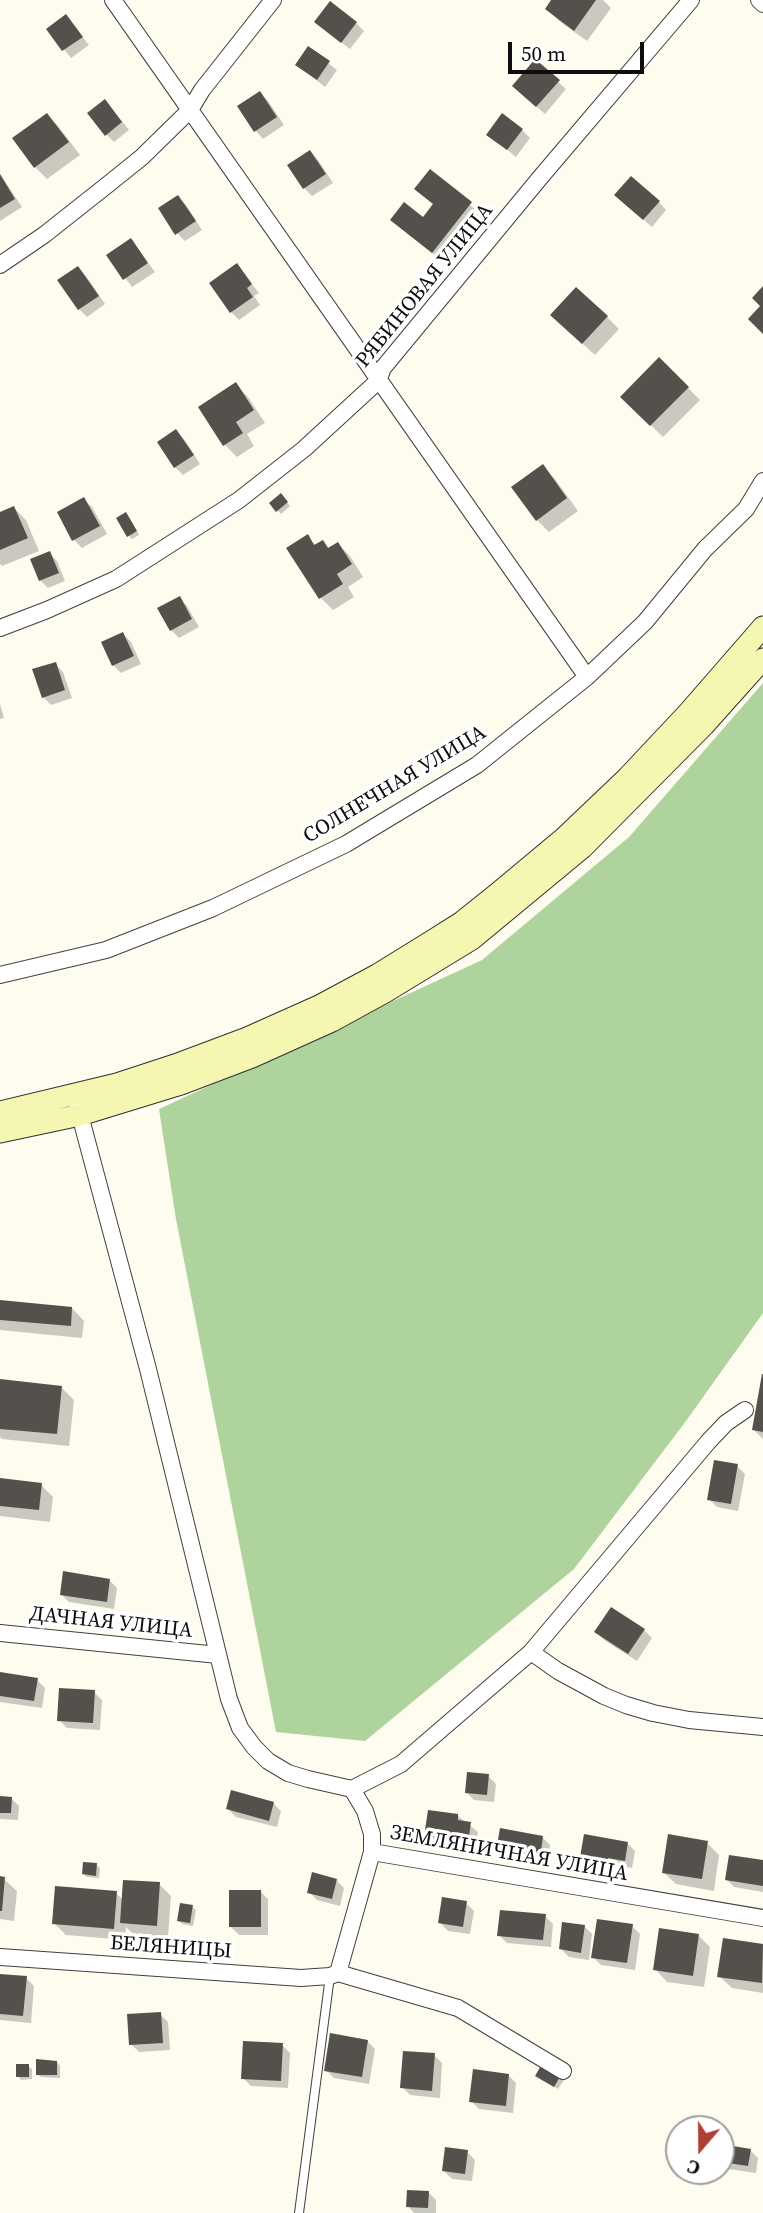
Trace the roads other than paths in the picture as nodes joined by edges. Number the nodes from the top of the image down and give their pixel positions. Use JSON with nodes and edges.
{"nodes":[{"id":1,"x":113,"y":0,"type":"edge"},
{"id":2,"x":273,"y":0,"type":"edge"},
{"id":3,"x":691,"y":0,"type":"edge"},
{"id":4,"x":190,"y":110,"type":"junction"},
{"id":5,"x":0,"y":265,"type":"edge"},
{"id":6,"x":378,"y":381,"type":"junction"},
{"id":7,"x":763,"y":481,"type":"edge"},
{"id":8,"x":763,"y":627,"type":"edge"},
{"id":9,"x":0,"y":628,"type":"edge"},
{"id":10,"x":763,"y":659,"type":"edge"},
{"id":11,"x":587,"y":677,"type":"junction"},
{"id":12,"x":0,"y":975,"type":"edge"},
{"id":13,"x":77,"y":1105,"type":"junction"},
{"id":14,"x":0,"y":1112,"type":"edge"},
{"id":15,"x":0,"y":1132,"type":"edge"},
{"id":16,"x":745,"y":1410,"type":"dead end"},
{"id":17,"x":0,"y":1633,"type":"edge"},
{"id":18,"x":531,"y":1652,"type":"junction"},
{"id":19,"x":218,"y":1655,"type":"junction"},
{"id":20,"x":763,"y":1727,"type":"edge"},
{"id":21,"x":352,"y":1789,"type":"junction"},
{"id":22,"x":372,"y":1852,"type":"junction"},
{"id":23,"x":763,"y":1918,"type":"edge"},
{"id":24,"x":0,"y":1957,"type":"edge"},
{"id":25,"x":334,"y":1975,"type":"junction"},
{"id":26,"x":563,"y":2071,"type":"dead end"},
{"id":27,"x":299,"y":2213,"type":"edge"}],
"edges":[{"from":1,"to":4,"type":"street"},
{"from":2,"to":4,"type":"street"},
{"from":3,"to":6,"type":"street","name":"РЯБИНОВАЯ УЛИЦА"},
{"from":4,"to":5,"type":"street"},
{"from":4,"to":6,"type":"street"},
{"from":6,"to":9,"type":"street","name":"РЯБИНОВАЯ УЛИЦА"},
{"from":6,"to":11,"type":"street"},
{"from":7,"to":11,"type":"street","name":"СОЛНЕЧНАЯ УЛИЦА"},
{"from":8,"to":13,"type":"main road"},
{"from":10,"to":13,"type":"main road"},
{"from":11,"to":12,"type":"street","name":"СОЛНЕЧНАЯ УЛИЦА"},
{"from":13,"to":14,"type":"main road"},
{"from":13,"to":15,"type":"main road"},
{"from":13,"to":19,"type":"street"},
{"from":16,"to":18,"type":"street"},
{"from":17,"to":19,"type":"street","name":"ДАЧНАЯ УЛИЦА"},
{"from":18,"to":20,"type":"street"},
{"from":18,"to":21,"type":"street"},
{"from":19,"to":21,"type":"street"},
{"from":21,"to":22,"type":"street","name":"ЗЕМЛЯНИЧНАЯ УЛИЦА"},
{"from":22,"to":23,"type":"street","name":"ЗЕМЛЯНИЧНАЯ УЛИЦА"},
{"from":22,"to":25,"type":"street"},
{"from":24,"to":25,"type":"street","name":"БЕЛЯНИЦЫ"},
{"from":25,"to":26,"type":"street","name":"БЕЛЯНИЦЫ"},
{"from":25,"to":27,"type":"lane"}]}
